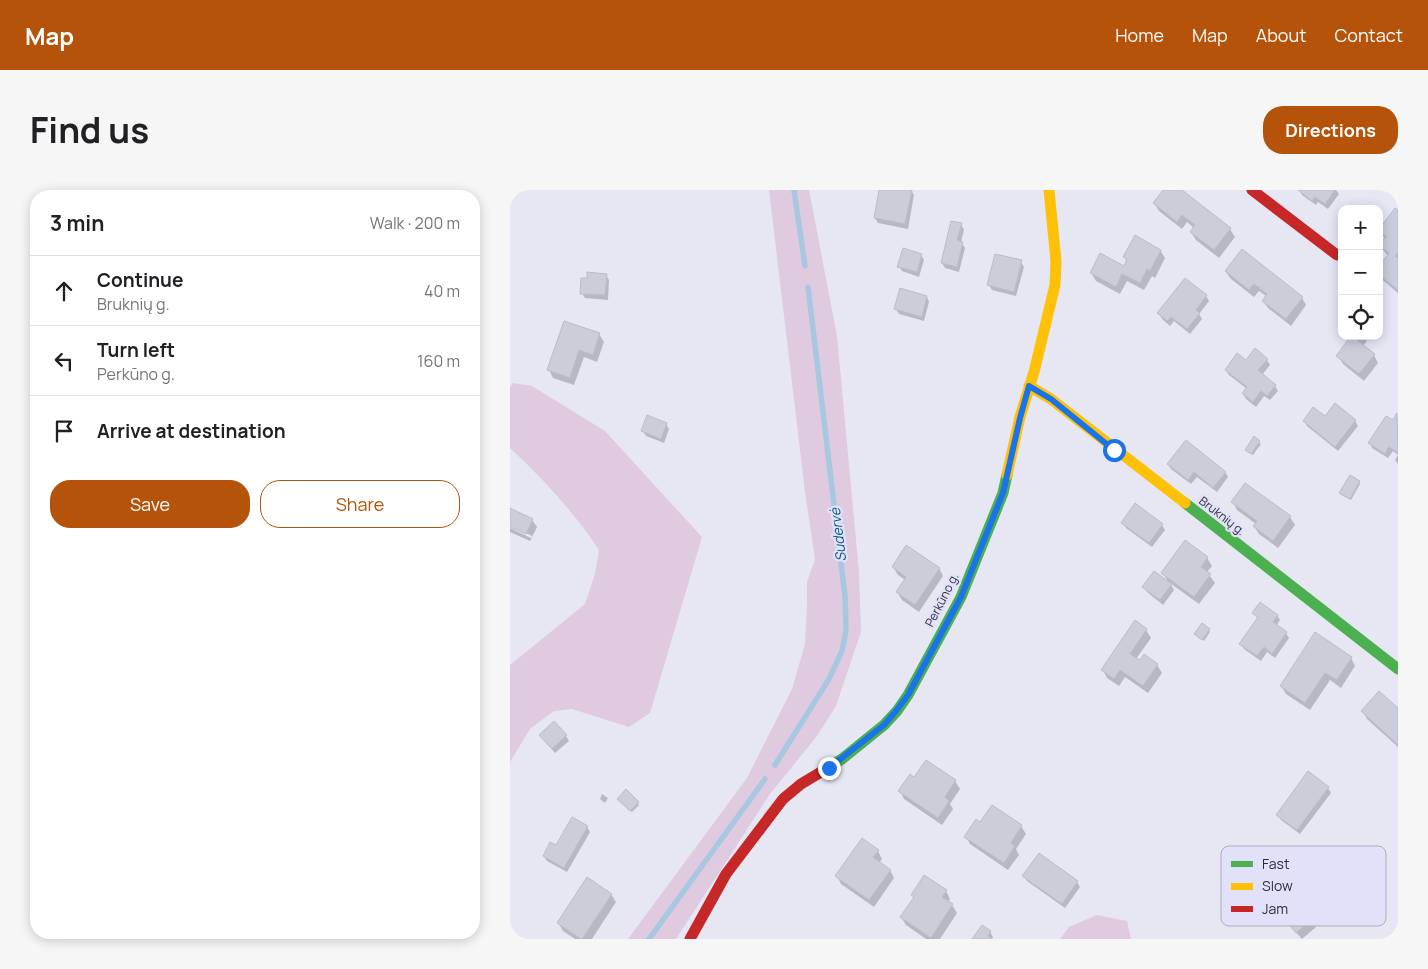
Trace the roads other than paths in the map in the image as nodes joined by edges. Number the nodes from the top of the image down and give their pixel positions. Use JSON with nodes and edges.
{"nodes":[{"id":1,"x":1049,"y":190,"type":"edge"},
{"id":2,"x":1252,"y":190,"type":"edge"},
{"id":3,"x":1336,"y":255,"type":"dead end"},
{"id":4,"x":1029,"y":386,"type":"junction"},
{"id":5,"x":1398,"y":669,"type":"edge"},
{"id":6,"x":690,"y":939,"type":"edge"}],
"edges":[{"from":1,"to":4,"type":"street","name":"Perkūno g."},
{"from":2,"to":3,"type":"street"},
{"from":4,"to":5,"type":"street","name":"Bruknių g."},
{"from":4,"to":6,"type":"street","name":"Perkūno g."}]}
